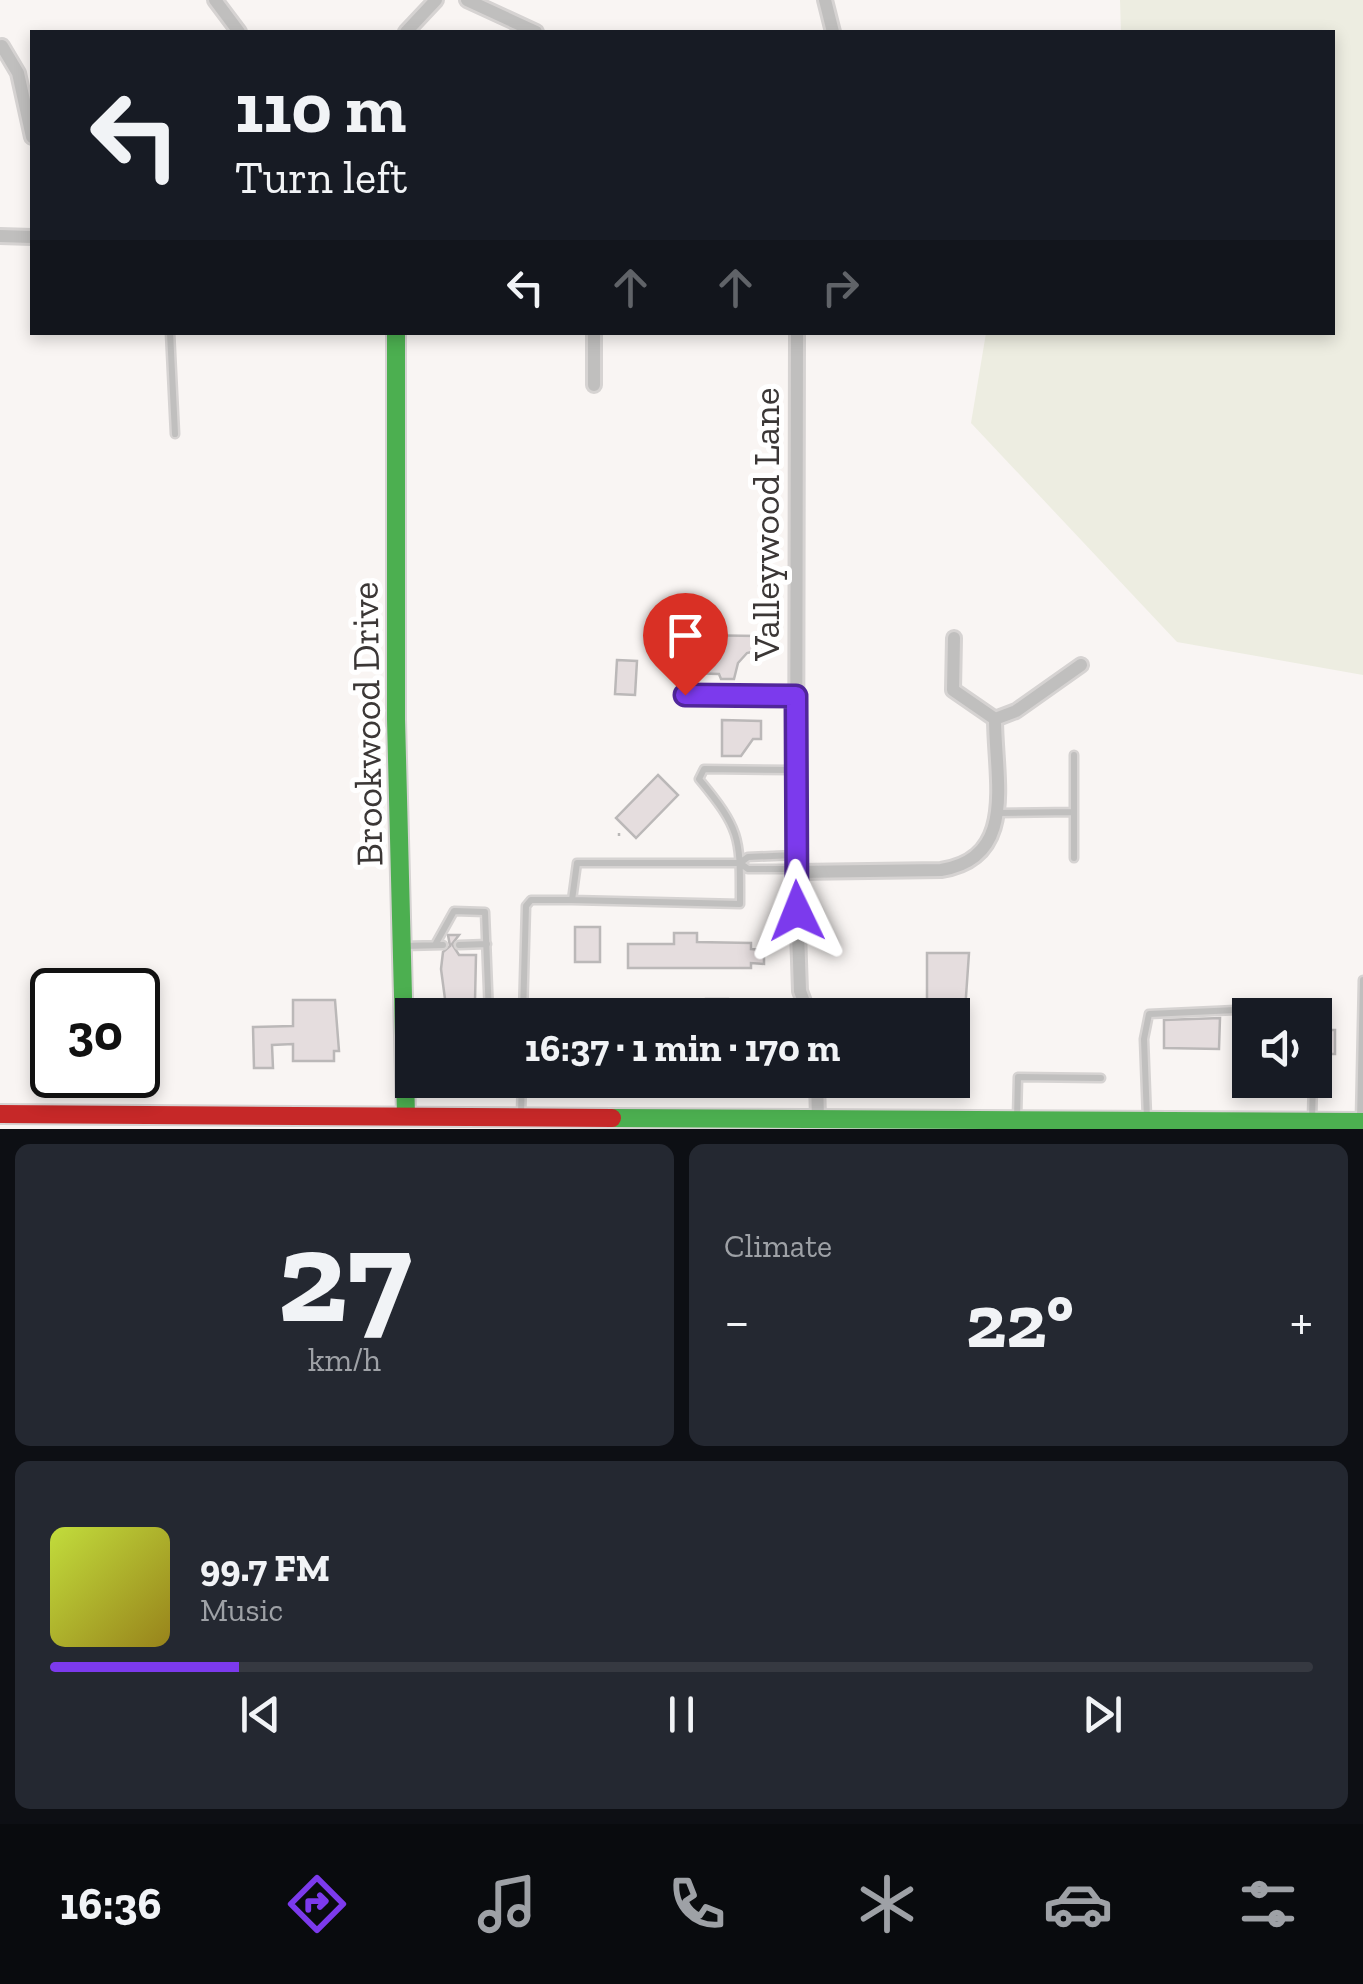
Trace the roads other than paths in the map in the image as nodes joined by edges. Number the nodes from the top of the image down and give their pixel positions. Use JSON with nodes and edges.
{"nodes":[{"id":1,"x":216,"y":0,"type":"edge"},
{"id":2,"x":436,"y":0,"type":"edge"},
{"id":3,"x":467,"y":0,"type":"edge"},
{"id":4,"x":825,"y":0,"type":"edge"},
{"id":5,"x":238,"y":30,"type":"edge"},
{"id":6,"x":408,"y":30,"type":"edge"},
{"id":7,"x":532,"y":30,"type":"edge"},
{"id":8,"x":832,"y":30,"type":"edge"},
{"id":9,"x":2,"y":46,"type":"edge"},
{"id":10,"x":30,"y":128,"type":"edge"},
{"id":11,"x":30,"y":234,"type":"edge"},
{"id":12,"x":0,"y":236,"type":"edge"},
{"id":13,"x":170,"y":335,"type":"edge"},
{"id":14,"x":396,"y":335,"type":"edge"},
{"id":15,"x":594,"y":335,"type":"edge"},
{"id":16,"x":796,"y":335,"type":"edge"},
{"id":17,"x":594,"y":385,"type":"dead end"},
{"id":18,"x":174,"y":434,"type":"dead end"},
{"id":19,"x":954,"y":638,"type":"dead end"},
{"id":20,"x":1082,"y":665,"type":"dead end"},
{"id":21,"x":685,"y":695,"type":"dead end"},
{"id":22,"x":796,"y":696,"type":"junction"},
{"id":23,"x":995,"y":719,"type":"junction"},
{"id":24,"x":1074,"y":756,"type":"dead end"},
{"id":25,"x":796,"y":770,"type":"junction"},
{"id":26,"x":1074,"y":812,"type":"junction"},
{"id":27,"x":995,"y":813,"type":"junction"},
{"id":28,"x":1074,"y":858,"type":"dead end"},
{"id":29,"x":740,"y":863,"type":"junction"},
{"id":30,"x":796,"y":865,"type":"junction"},
{"id":31,"x":572,"y":900,"type":"junction"},
{"id":32,"x":459,"y":944,"type":"dead end"},
{"id":33,"x":487,"y":944,"type":"junction"},
{"id":34,"x":404,"y":946,"type":"junction"},
{"id":35,"x":1363,"y":980,"type":"edge"},
{"id":36,"x":407,"y":998,"type":"edge"},
{"id":37,"x":489,"y":998,"type":"edge"},
{"id":38,"x":524,"y":998,"type":"edge"},
{"id":39,"x":802,"y":998,"type":"edge"},
{"id":40,"x":1232,"y":1010,"type":"edge"},
{"id":41,"x":1101,"y":1078,"type":"dead end"},
{"id":42,"x":407,"y":1098,"type":"edge"},
{"id":43,"x":522,"y":1098,"type":"edge"},
{"id":44,"x":817,"y":1098,"type":"edge"},
{"id":45,"x":1313,"y":1098,"type":"edge"},
{"id":46,"x":0,"y":1114,"type":"edge"},
{"id":47,"x":406,"y":1115,"type":"junction"},
{"id":48,"x":521,"y":1116,"type":"junction"},
{"id":49,"x":818,"y":1120,"type":"junction"},
{"id":50,"x":1147,"y":1120,"type":"junction"},
{"id":51,"x":261,"y":1122,"type":"edge"},
{"id":52,"x":1312,"y":1122,"type":"junction"},
{"id":53,"x":1362,"y":1122,"type":"edge"},
{"id":54,"x":1017,"y":1124,"type":"edge"}],
"edges":[{"from":1,"to":5,"type":"street"},
{"from":2,"to":6,"type":"street"},
{"from":3,"to":7,"type":"street"},
{"from":4,"to":8,"type":"street"},
{"from":9,"to":10,"type":"street"},
{"from":11,"to":12,"type":"street"},
{"from":13,"to":18,"type":"lane"},
{"from":14,"to":34,"type":"main road","name":"Brookwood Drive"},
{"from":15,"to":17,"type":"street"},
{"from":16,"to":22,"type":"street","name":"Valleywood Lane"},
{"from":19,"to":23,"type":"street"},
{"from":20,"to":23,"type":"street"},
{"from":21,"to":22,"type":"lane"},
{"from":22,"to":25,"type":"street","name":"Valleywood Lane"},
{"from":23,"to":27,"type":"street"},
{"from":24,"to":26,"type":"lane"},
{"from":25,"to":29,"type":"lane"},
{"from":25,"to":30,"type":"street","name":"Valleywood Lane"},
{"from":26,"to":27,"type":"lane"},
{"from":26,"to":28,"type":"lane"},
{"from":27,"to":30,"type":"street"},
{"from":29,"to":30,"type":"lane"},
{"from":29,"to":30,"type":"lane"},
{"from":29,"to":31,"type":"lane"},
{"from":29,"to":31,"type":"lane"},
{"from":30,"to":39,"type":"street","name":"Valleywood Lane"},
{"from":31,"to":38,"type":"lane"},
{"from":32,"to":33,"type":"lane"},
{"from":33,"to":34,"type":"lane"},
{"from":33,"to":37,"type":"lane"},
{"from":34,"to":36,"type":"main road","name":"Brookwood Drive"},
{"from":35,"to":53,"type":"lane"},
{"from":40,"to":50,"type":"lane"},
{"from":41,"to":54,"type":"lane"},
{"from":42,"to":47,"type":"main road","name":"Brookwood Drive"},
{"from":43,"to":48,"type":"lane"},
{"from":44,"to":49,"type":"street"},
{"from":45,"to":52,"type":"lane"},
{"from":46,"to":51,"type":"main road"},
{"from":47,"to":48,"type":"main road"},
{"from":47,"to":51,"type":"main road"},
{"from":48,"to":49,"type":"main road"},
{"from":49,"to":54,"type":"main road"},
{"from":50,"to":52,"type":"main road"},
{"from":50,"to":54,"type":"main road"},
{"from":52,"to":53,"type":"main road"}]}
